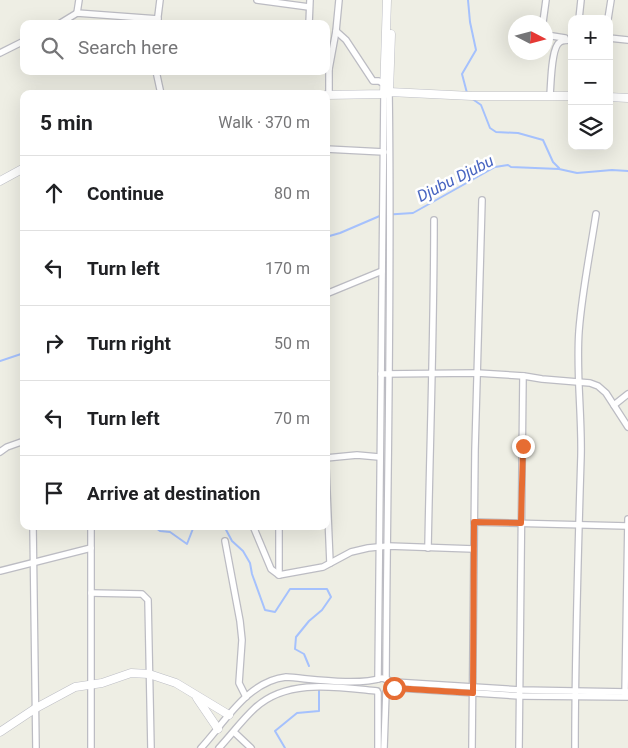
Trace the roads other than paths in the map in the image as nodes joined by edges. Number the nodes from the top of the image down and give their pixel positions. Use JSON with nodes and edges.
{"nodes":[{"id":1,"x":79,"y":0,"type":"edge"},
{"id":2,"x":160,"y":0,"type":"edge"},
{"id":3,"x":257,"y":0,"type":"edge"},
{"id":4,"x":339,"y":0,"type":"edge"},
{"id":5,"x":388,"y":0,"type":"edge"},
{"id":6,"x":392,"y":0,"type":"edge"},
{"id":7,"x":546,"y":0,"type":"edge"},
{"id":8,"x":581,"y":0,"type":"edge"},
{"id":9,"x":610,"y":0,"type":"edge"},
{"id":10,"x":309,"y":3,"type":"edge"},
{"id":11,"x":77,"y":13,"type":"junction"},
{"id":12,"x":544,"y":15,"type":"edge"},
{"id":13,"x":579,"y":15,"type":"edge"},
{"id":14,"x":608,"y":15,"type":"edge"},
{"id":15,"x":66,"y":20,"type":"edge"},
{"id":16,"x":148,"y":20,"type":"edge"},
{"id":17,"x":158,"y":20,"type":"edge"},
{"id":18,"x":309,"y":20,"type":"edge"},
{"id":19,"x":336,"y":32,"type":"junction"},
{"id":20,"x":553,"y":37,"type":"edge"},
{"id":21,"x":613,"y":38,"type":"edge"},
{"id":22,"x":568,"y":39,"type":"edge"},
{"id":23,"x":568,"y":40,"type":"edge"},
{"id":24,"x":628,"y":40,"type":"edge"},
{"id":25,"x":20,"y":43,"type":"edge"},
{"id":26,"x":0,"y":53,"type":"edge"},
{"id":27,"x":330,"y":58,"type":"edge"},
{"id":28,"x":157,"y":75,"type":"edge"},
{"id":29,"x":328,"y":75,"type":"edge"},
{"id":30,"x":384,"y":84,"type":"junction"},
{"id":31,"x":160,"y":90,"type":"edge"},
{"id":32,"x":328,"y":90,"type":"edge"},
{"id":33,"x":386,"y":93,"type":"junction"},
{"id":34,"x":330,"y":95,"type":"edge"},
{"id":35,"x":550,"y":95,"type":"junction"},
{"id":36,"x":568,"y":96,"type":"edge"},
{"id":37,"x":613,"y":97,"type":"edge"},
{"id":38,"x":628,"y":98,"type":"edge"},
{"id":39,"x":330,"y":149,"type":"edge"},
{"id":40,"x":384,"y":152,"type":"junction"},
{"id":41,"x":20,"y":170,"type":"edge"},
{"id":42,"x":0,"y":181,"type":"edge"},
{"id":43,"x":482,"y":200,"type":"dead end"},
{"id":44,"x":596,"y":214,"type":"dead end"},
{"id":45,"x":434,"y":220,"type":"dead end"},
{"id":46,"x":382,"y":271,"type":"junction"},
{"id":47,"x":330,"y":292,"type":"edge"},
{"id":48,"x":431,"y":373,"type":"junction"},
{"id":49,"x":477,"y":373,"type":"junction"},
{"id":50,"x":381,"y":374,"type":"junction"},
{"id":51,"x":390,"y":375,"type":"junction"},
{"id":52,"x":523,"y":376,"type":"junction"},
{"id":53,"x":578,"y":381,"type":"junction"},
{"id":54,"x":628,"y":394,"type":"edge"},
{"id":55,"x":614,"y":405,"type":"junction"},
{"id":56,"x":628,"y":427,"type":"edge"},
{"id":57,"x":20,"y":442,"type":"edge"},
{"id":58,"x":0,"y":452,"type":"edge"},
{"id":59,"x":379,"y":457,"type":"junction"},
{"id":60,"x":330,"y":458,"type":"edge"},
{"id":61,"x":628,"y":519,"type":"edge"},
{"id":62,"x":474,"y":522,"type":"junction"},
{"id":63,"x":521,"y":523,"type":"junction"},
{"id":64,"x":578,"y":524,"type":"junction"},
{"id":65,"x":627,"y":526,"type":"edge"},
{"id":66,"x":33,"y":530,"type":"edge"},
{"id":67,"x":91,"y":530,"type":"edge"},
{"id":68,"x":255,"y":530,"type":"edge"},
{"id":69,"x":279,"y":530,"type":"edge"},
{"id":70,"x":329,"y":530,"type":"edge"},
{"id":71,"x":225,"y":541,"type":"dead end"},
{"id":72,"x":380,"y":546,"type":"junction"},
{"id":73,"x":388,"y":546,"type":"junction"},
{"id":74,"x":91,"y":548,"type":"junction"},
{"id":75,"x":428,"y":548,"type":"junction"},
{"id":76,"x":474,"y":549,"type":"junction"},
{"id":77,"x":33,"y":563,"type":"junction"},
{"id":78,"x":330,"y":563,"type":"junction"},
{"id":79,"x":0,"y":571,"type":"edge"},
{"id":80,"x":279,"y":575,"type":"junction"},
{"id":81,"x":91,"y":593,"type":"junction"},
{"id":82,"x":149,"y":674,"type":"junction"},
{"id":83,"x":377,"y":680,"type":"junction"},
{"id":84,"x":387,"y":680,"type":"junction"},
{"id":85,"x":90,"y":684,"type":"junction"},
{"id":86,"x":473,"y":690,"type":"junction"},
{"id":87,"x":388,"y":691,"type":"junction"},
{"id":88,"x":378,"y":692,"type":"junction"},
{"id":89,"x":520,"y":693,"type":"junction"},
{"id":90,"x":575,"y":694,"type":"junction"},
{"id":91,"x":626,"y":695,"type":"edge"},
{"id":92,"x":196,"y":696,"type":"junction"},
{"id":93,"x":246,"y":697,"type":"junction"},
{"id":94,"x":36,"y":708,"type":"junction"},
{"id":95,"x":229,"y":715,"type":"junction"},
{"id":96,"x":218,"y":729,"type":"junction"},
{"id":97,"x":0,"y":732,"type":"edge"},
{"id":98,"x":234,"y":732,"type":"junction"},
{"id":99,"x":36,"y":748,"type":"edge"},
{"id":100,"x":91,"y":748,"type":"edge"},
{"id":101,"x":151,"y":748,"type":"edge"},
{"id":102,"x":201,"y":748,"type":"edge"},
{"id":103,"x":219,"y":748,"type":"edge"},
{"id":104,"x":251,"y":748,"type":"edge"},
{"id":105,"x":378,"y":748,"type":"edge"},
{"id":106,"x":384,"y":748,"type":"edge"},
{"id":107,"x":472,"y":748,"type":"edge"},
{"id":108,"x":519,"y":748,"type":"edge"},
{"id":109,"x":575,"y":748,"type":"edge"}],
"edges":[{"from":1,"to":11,"type":"street"},
{"from":2,"to":17,"type":"street"},
{"from":3,"to":10,"type":"street"},
{"from":4,"to":19,"type":"street"},
{"from":5,"to":30,"type":"street"},
{"from":6,"to":33,"type":"street"},
{"from":7,"to":12,"type":"street"},
{"from":8,"to":13,"type":"street"},
{"from":9,"to":14,"type":"street"},
{"from":10,"to":18,"type":"street"},
{"from":11,"to":15,"type":"street"},
{"from":11,"to":16,"type":"street"},
{"from":19,"to":27,"type":"street"},
{"from":19,"to":30,"type":"street"},
{"from":20,"to":22,"type":"street"},
{"from":21,"to":24,"type":"street"},
{"from":23,"to":35,"type":"street"},
{"from":25,"to":26,"type":"street"},
{"from":28,"to":31,"type":"street"},
{"from":29,"to":32,"type":"street"},
{"from":30,"to":33,"type":"street"},
{"from":33,"to":34,"type":"street"},
{"from":33,"to":35,"type":"street"},
{"from":33,"to":40,"type":"street"},
{"from":33,"to":51,"type":"street"},
{"from":35,"to":36,"type":"street"},
{"from":37,"to":38,"type":"street"},
{"from":39,"to":40,"type":"street"},
{"from":40,"to":46,"type":"street"},
{"from":41,"to":42,"type":"street"},
{"from":43,"to":49,"type":"street"},
{"from":44,"to":53,"type":"street"},
{"from":45,"to":48,"type":"street"},
{"from":46,"to":47,"type":"street"},
{"from":46,"to":50,"type":"street"},
{"from":48,"to":49,"type":"street"},
{"from":48,"to":51,"type":"street"},
{"from":48,"to":75,"type":"street"},
{"from":49,"to":52,"type":"street"},
{"from":49,"to":62,"type":"street"},
{"from":50,"to":51,"type":"street"},
{"from":50,"to":59,"type":"street"},
{"from":51,"to":73,"type":"street"},
{"from":52,"to":53,"type":"street"},
{"from":52,"to":63,"type":"street"},
{"from":53,"to":55,"type":"street"},
{"from":53,"to":64,"type":"street"},
{"from":54,"to":55,"type":"street"},
{"from":55,"to":56,"type":"street"},
{"from":57,"to":58,"type":"street"},
{"from":59,"to":60,"type":"street"},
{"from":59,"to":72,"type":"street"},
{"from":61,"to":65,"type":"street"},
{"from":62,"to":63,"type":"street"},
{"from":62,"to":76,"type":"street"},
{"from":63,"to":64,"type":"street"},
{"from":63,"to":89,"type":"street"},
{"from":64,"to":65,"type":"street"},
{"from":64,"to":90,"type":"street"},
{"from":65,"to":91,"type":"street"},
{"from":66,"to":77,"type":"street"},
{"from":67,"to":74,"type":"street"},
{"from":68,"to":80,"type":"street"},
{"from":69,"to":80,"type":"street"},
{"from":70,"to":78,"type":"street"},
{"from":71,"to":93,"type":"street"},
{"from":72,"to":73,"type":"street"},
{"from":72,"to":78,"type":"street"},
{"from":72,"to":83,"type":"street"},
{"from":73,"to":75,"type":"street"},
{"from":73,"to":84,"type":"street"},
{"from":74,"to":77,"type":"street"},
{"from":74,"to":81,"type":"street"},
{"from":75,"to":76,"type":"street"},
{"from":76,"to":86,"type":"street"},
{"from":77,"to":79,"type":"street"},
{"from":77,"to":94,"type":"street"},
{"from":78,"to":80,"type":"street"},
{"from":81,"to":82,"type":"street"},
{"from":81,"to":85,"type":"street"},
{"from":82,"to":85,"type":"street"},
{"from":82,"to":92,"type":"street"},
{"from":82,"to":101,"type":"street"},
{"from":83,"to":84,"type":"street"},
{"from":83,"to":88,"type":"street"},
{"from":83,"to":93,"type":"street"},
{"from":84,"to":86,"type":"street"},
{"from":84,"to":87,"type":"street"},
{"from":85,"to":94,"type":"street"},
{"from":85,"to":100,"type":"street"},
{"from":86,"to":87,"type":"street"},
{"from":86,"to":89,"type":"street"},
{"from":86,"to":107,"type":"street"},
{"from":87,"to":88,"type":"street"},
{"from":87,"to":106,"type":"street"},
{"from":88,"to":98,"type":"street"},
{"from":88,"to":105,"type":"street"},
{"from":89,"to":90,"type":"street"},
{"from":89,"to":108,"type":"street"},
{"from":90,"to":91,"type":"street"},
{"from":90,"to":109,"type":"street"},
{"from":92,"to":95,"type":"street"},
{"from":92,"to":96,"type":"street"},
{"from":93,"to":95,"type":"street"},
{"from":94,"to":97,"type":"street"},
{"from":94,"to":99,"type":"street"},
{"from":95,"to":96,"type":"street"},
{"from":96,"to":102,"type":"street"},
{"from":98,"to":103,"type":"street"},
{"from":98,"to":104,"type":"street"}]}
